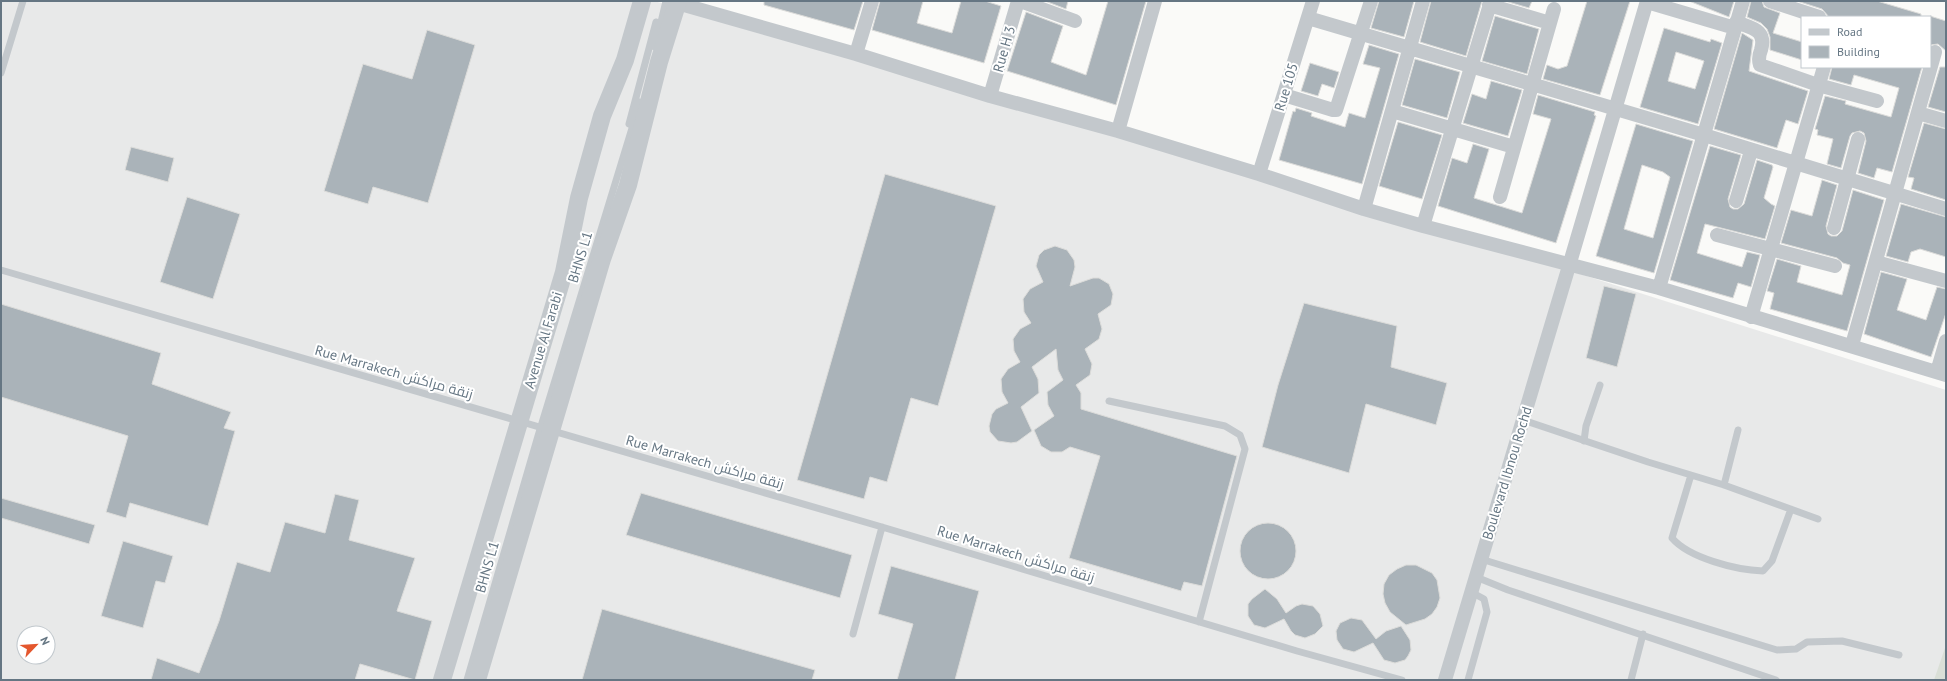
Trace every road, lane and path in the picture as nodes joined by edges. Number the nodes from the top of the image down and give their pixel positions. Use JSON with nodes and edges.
{"nodes":[{"id":1,"x":22,"y":1,"type":"edge"},
{"id":2,"x":642,"y":1,"type":"edge"},
{"id":3,"x":671,"y":1,"type":"edge"},
{"id":4,"x":872,"y":1,"type":"edge"},
{"id":5,"x":1019,"y":1,"type":"edge"},
{"id":6,"x":1155,"y":1,"type":"edge"},
{"id":7,"x":1313,"y":1,"type":"edge"},
{"id":8,"x":1371,"y":1,"type":"edge"},
{"id":9,"x":1423,"y":1,"type":"edge"},
{"id":10,"x":1743,"y":1,"type":"edge"},
{"id":11,"x":1770,"y":1,"type":"edge"},
{"id":12,"x":1647,"y":2,"type":"edge"},
{"id":13,"x":1490,"y":3,"type":"edge"},
{"id":14,"x":1816,"y":16,"type":"edge"},
{"id":15,"x":1308,"y":18,"type":"junction"},
{"id":16,"x":1075,"y":21,"type":"dead end"},
{"id":17,"x":1736,"y":25,"type":"junction"},
{"id":18,"x":1361,"y":34,"type":"junction"},
{"id":19,"x":1409,"y":49,"type":"junction"},
{"id":20,"x":1937,"y":53,"type":"edge"},
{"id":21,"x":856,"y":54,"type":"junction"},
{"id":22,"x":1471,"y":67,"type":"junction"},
{"id":23,"x":1824,"y":68,"type":"edge"},
{"id":24,"x":1,"y":73,"type":"edge"},
{"id":25,"x":1818,"y":85,"type":"junction"},
{"id":26,"x":1532,"y":86,"type":"junction"},
{"id":27,"x":1284,"y":95,"type":"junction"},
{"id":28,"x":990,"y":96,"type":"junction"},
{"id":29,"x":1877,"y":101,"type":"dead end"},
{"id":30,"x":1614,"y":110,"type":"junction"},
{"id":31,"x":1392,"y":111,"type":"junction"},
{"id":32,"x":1918,"y":113,"type":"junction"},
{"id":33,"x":1946,"y":121,"type":"edge"},
{"id":34,"x":1452,"y":128,"type":"junction"},
{"id":35,"x":1118,"y":131,"type":"junction"},
{"id":36,"x":1704,"y":136,"type":"junction"},
{"id":37,"x":1858,"y":140,"type":"dead end"},
{"id":38,"x":1514,"y":147,"type":"junction"},
{"id":39,"x":1751,"y":151,"type":"junction"},
{"id":40,"x":1795,"y":164,"type":"junction"},
{"id":41,"x":1259,"y":174,"type":"junction"},
{"id":42,"x":1847,"y":180,"type":"junction"},
{"id":43,"x":1895,"y":194,"type":"junction"},
{"id":44,"x":1500,"y":197,"type":"dead end"},
{"id":45,"x":1736,"y":201,"type":"dead end"},
{"id":46,"x":1364,"y":209,"type":"junction"},
{"id":47,"x":1946,"y":209,"type":"edge"},
{"id":48,"x":1423,"y":226,"type":"junction"},
{"id":49,"x":1834,"y":228,"type":"dead end"},
{"id":50,"x":1717,"y":235,"type":"dead end"},
{"id":51,"x":1770,"y":248,"type":"junction"},
{"id":52,"x":1876,"y":262,"type":"junction"},
{"id":53,"x":1570,"y":266,"type":"junction"},
{"id":54,"x":1835,"y":266,"type":"dead end"},
{"id":55,"x":1,"y":270,"type":"edge"},
{"id":56,"x":1946,"y":281,"type":"edge"},
{"id":57,"x":1659,"y":288,"type":"junction"},
{"id":58,"x":1751,"y":317,"type":"junction"},
{"id":59,"x":1946,"y":341,"type":"edge"},
{"id":60,"x":1852,"y":345,"type":"junction"},
{"id":61,"x":1941,"y":374,"type":"edge"},
{"id":62,"x":1600,"y":385,"type":"dead end"},
{"id":63,"x":1109,"y":401,"type":"dead end"},
{"id":64,"x":1523,"y":420,"type":"junction"},
{"id":65,"x":518,"y":422,"type":"junction"},
{"id":66,"x":543,"y":429,"type":"junction"},
{"id":67,"x":1738,"y":430,"type":"dead end"},
{"id":68,"x":1584,"y":441,"type":"junction"},
{"id":69,"x":1691,"y":475,"type":"junction"},
{"id":70,"x":1724,"y":485,"type":"junction"},
{"id":71,"x":1791,"y":509,"type":"junction"},
{"id":72,"x":1818,"y":519,"type":"dead end"},
{"id":73,"x":882,"y":527,"type":"junction"},
{"id":74,"x":1481,"y":559,"type":"junction"},
{"id":75,"x":1476,"y":577,"type":"junction"},
{"id":76,"x":1471,"y":592,"type":"junction"},
{"id":77,"x":1199,"y":622,"type":"junction"},
{"id":78,"x":853,"y":634,"type":"dead end"},
{"id":79,"x":1643,"y":634,"type":"junction"},
{"id":80,"x":1899,"y":655,"type":"dead end"},
{"id":81,"x":442,"y":680,"type":"edge"},
{"id":82,"x":463,"y":680,"type":"edge"},
{"id":83,"x":467,"y":680,"type":"edge"},
{"id":84,"x":477,"y":680,"type":"edge"},
{"id":85,"x":1402,"y":680,"type":"edge"},
{"id":86,"x":1445,"y":680,"type":"edge"},
{"id":87,"x":1468,"y":680,"type":"edge"},
{"id":88,"x":1631,"y":680,"type":"edge"},
{"id":89,"x":1776,"y":680,"type":"edge"}],
"edges":[{"from":1,"to":24,"type":"lane"},
{"from":2,"to":65,"type":"street","name":"Avenue Al Farabi"},
{"from":3,"to":21,"type":"street"},
{"from":3,"to":66,"type":"street"},
{"from":4,"to":21,"type":"street"},
{"from":5,"to":16,"type":"street"},
{"from":5,"to":28,"type":"street","name":"Rue H 3"},
{"from":6,"to":35,"type":"street"},
{"from":7,"to":15,"type":"street","name":"Rue 105"},
{"from":8,"to":18,"type":"street"},
{"from":9,"to":19,"type":"street"},
{"from":10,"to":17,"type":"street"},
{"from":11,"to":14,"type":"street"},
{"from":12,"to":17,"type":"street"},
{"from":12,"to":30,"type":"street","name":"Boulevard Ibnou Rochd"},
{"from":13,"to":22,"type":"street"},
{"from":13,"to":26,"type":"street"},
{"from":15,"to":18,"type":"street"},
{"from":15,"to":27,"type":"street","name":"Rue 105"},
{"from":17,"to":25,"type":"street"},
{"from":17,"to":36,"type":"street"},
{"from":18,"to":19,"type":"street"},
{"from":18,"to":27,"type":"street"},
{"from":19,"to":22,"type":"street"},
{"from":19,"to":31,"type":"street"},
{"from":20,"to":32,"type":"street"},
{"from":21,"to":28,"type":"street"},
{"from":22,"to":26,"type":"street"},
{"from":22,"to":34,"type":"street"},
{"from":23,"to":25,"type":"street"},
{"from":25,"to":29,"type":"street"},
{"from":25,"to":40,"type":"street"},
{"from":26,"to":30,"type":"street"},
{"from":26,"to":38,"type":"street"},
{"from":27,"to":41,"type":"street","name":"Rue 105"},
{"from":28,"to":35,"type":"street"},
{"from":30,"to":36,"type":"street"},
{"from":30,"to":53,"type":"street","name":"Boulevard Ibnou Rochd"},
{"from":31,"to":34,"type":"street"},
{"from":31,"to":46,"type":"street"},
{"from":32,"to":33,"type":"street"},
{"from":32,"to":43,"type":"street"},
{"from":34,"to":38,"type":"street"},
{"from":34,"to":48,"type":"street"},
{"from":35,"to":41,"type":"street"},
{"from":36,"to":39,"type":"street"},
{"from":36,"to":57,"type":"street"},
{"from":37,"to":42,"type":"street"},
{"from":38,"to":44,"type":"street"},
{"from":39,"to":40,"type":"street"},
{"from":39,"to":45,"type":"street"},
{"from":40,"to":42,"type":"street"},
{"from":40,"to":51,"type":"street"},
{"from":41,"to":46,"type":"street"},
{"from":42,"to":43,"type":"street"},
{"from":42,"to":49,"type":"street"},
{"from":43,"to":47,"type":"street"},
{"from":43,"to":52,"type":"street"},
{"from":46,"to":48,"type":"street"},
{"from":48,"to":53,"type":"street"},
{"from":50,"to":51,"type":"street"},
{"from":51,"to":54,"type":"street"},
{"from":51,"to":58,"type":"street"},
{"from":52,"to":56,"type":"street"},
{"from":52,"to":60,"type":"street"},
{"from":53,"to":57,"type":"street"},
{"from":53,"to":64,"type":"street","name":"Boulevard Ibnou Rochd"},
{"from":55,"to":65,"type":"lane","name":"Rue Marrakech زنقة مراكش"},
{"from":57,"to":58,"type":"street"},
{"from":58,"to":60,"type":"street"},
{"from":59,"to":61,"type":"street"},
{"from":60,"to":61,"type":"street"},
{"from":62,"to":68,"type":"lane"},
{"from":63,"to":77,"type":"lane"},
{"from":64,"to":68,"type":"lane"},
{"from":64,"to":74,"type":"street","name":"Boulevard Ibnou Rochd"},
{"from":65,"to":66,"type":"lane","name":"Rue Marrakech زنقة مراكش"},
{"from":65,"to":81,"type":"street","name":"Avenue Al Farabi"},
{"from":66,"to":73,"type":"lane","name":"Rue Marrakech زنقة مراكش"},
{"from":66,"to":82,"type":"lane","name":"BHNS L1"},
{"from":66,"to":83,"type":"lane","name":"BHNS L1"},
{"from":66,"to":84,"type":"street"},
{"from":67,"to":70,"type":"lane"},
{"from":68,"to":69,"type":"lane"},
{"from":69,"to":70,"type":"lane"},
{"from":69,"to":71,"type":"lane"},
{"from":70,"to":71,"type":"lane"},
{"from":71,"to":72,"type":"lane"},
{"from":73,"to":77,"type":"lane","name":"Rue Marrakech زنقة مراكش"},
{"from":73,"to":78,"type":"lane"},
{"from":74,"to":75,"type":"street","name":"Boulevard Ibnou Rochd"},
{"from":74,"to":80,"type":"lane"},
{"from":75,"to":76,"type":"street","name":"Boulevard Ibnou Rochd"},
{"from":75,"to":79,"type":"lane"},
{"from":76,"to":86,"type":"street","name":"Boulevard Ibnou Rochd"},
{"from":76,"to":87,"type":"lane"},
{"from":77,"to":85,"type":"lane","name":"Rue Marrakech زنقة مراكش"},
{"from":79,"to":88,"type":"lane"},
{"from":79,"to":89,"type":"lane"}]}
